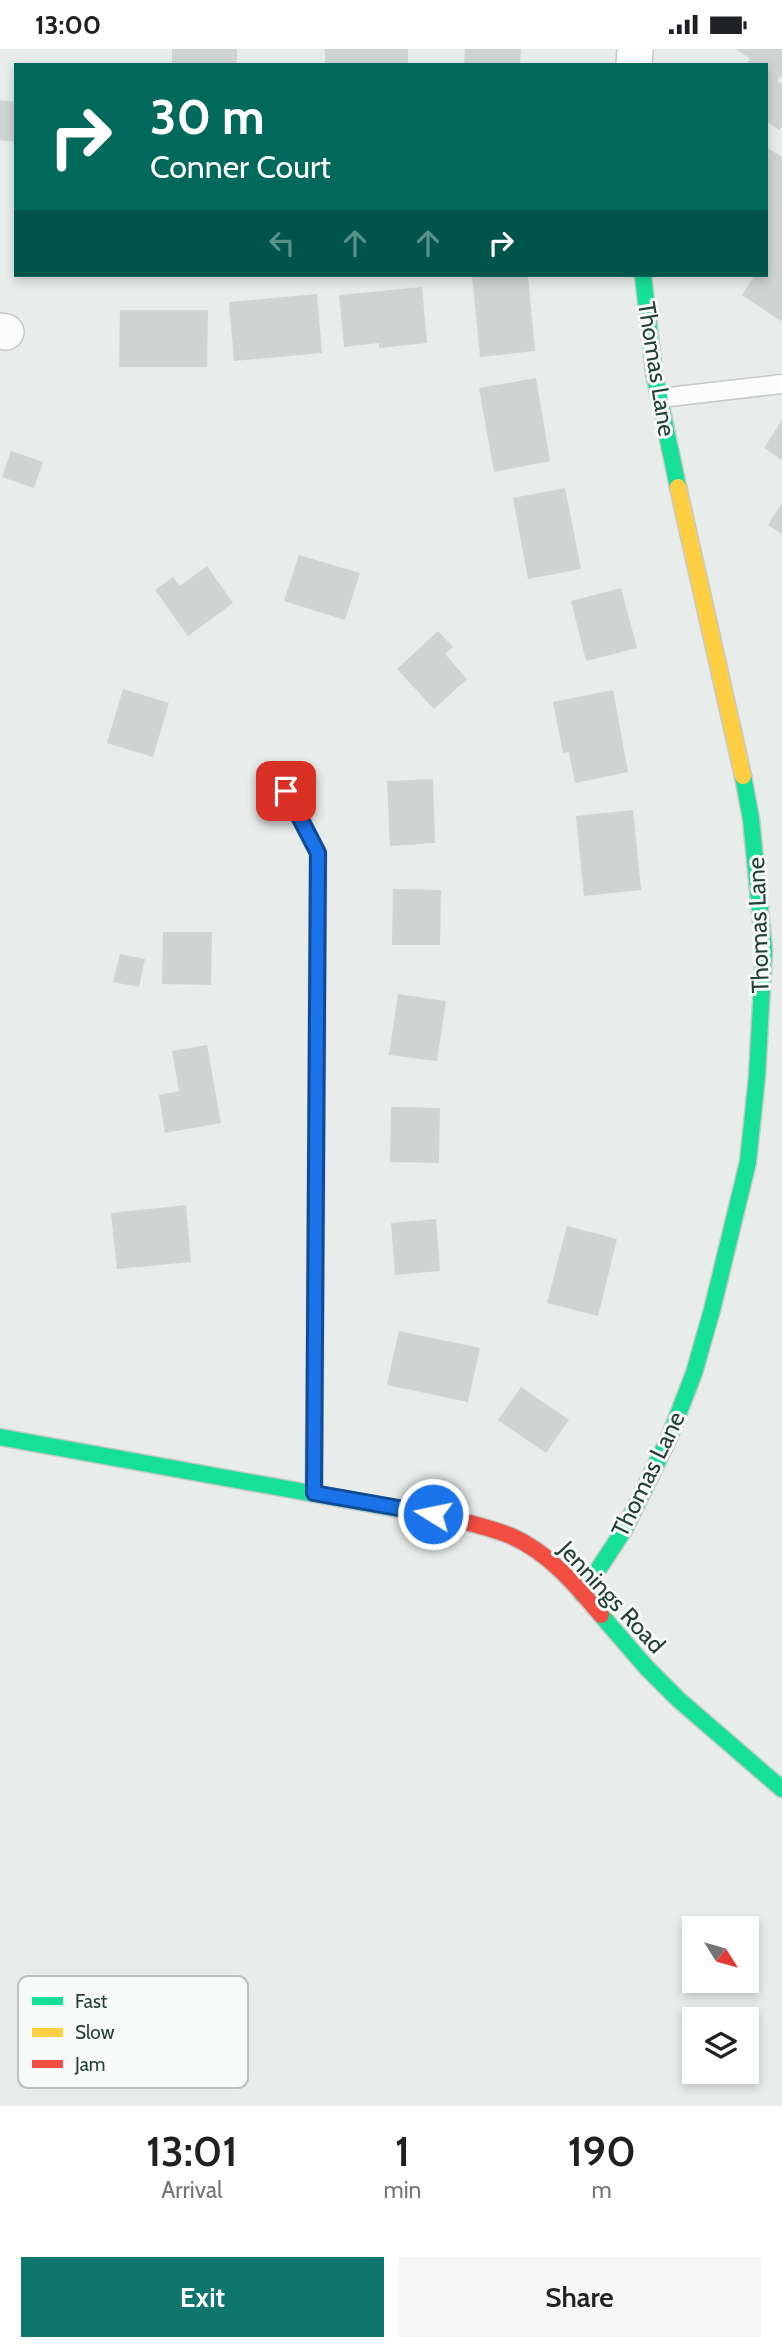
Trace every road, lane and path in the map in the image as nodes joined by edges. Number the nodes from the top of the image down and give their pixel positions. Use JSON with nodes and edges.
{"nodes":[{"id":1,"x":643,"y":277,"type":"edge"},
{"id":2,"x":782,"y":384,"type":"edge"},
{"id":3,"x":660,"y":398,"type":"junction"},
{"id":4,"x":275,"y":770,"type":"dead end"},
{"id":5,"x":782,"y":968,"type":"edge"},
{"id":6,"x":763,"y":974,"type":"junction"},
{"id":7,"x":0,"y":1437,"type":"edge"},
{"id":8,"x":314,"y":1493,"type":"junction"},
{"id":9,"x":583,"y":1594,"type":"junction"},
{"id":10,"x":782,"y":1790,"type":"edge"}],
"edges":[{"from":1,"to":3,"type":"street","name":"Thomas Lane"},
{"from":2,"to":3,"type":"lane"},
{"from":3,"to":6,"type":"street","name":"Thomas Lane"},
{"from":4,"to":8,"type":"street"},
{"from":5,"to":6,"type":"lane"},
{"from":6,"to":9,"type":"street","name":"Thomas Lane"},
{"from":7,"to":8,"type":"street","name":"Jennings Road"},
{"from":8,"to":9,"type":"street","name":"Jennings Road"},
{"from":9,"to":10,"type":"street","name":"Jennings Road"}]}
